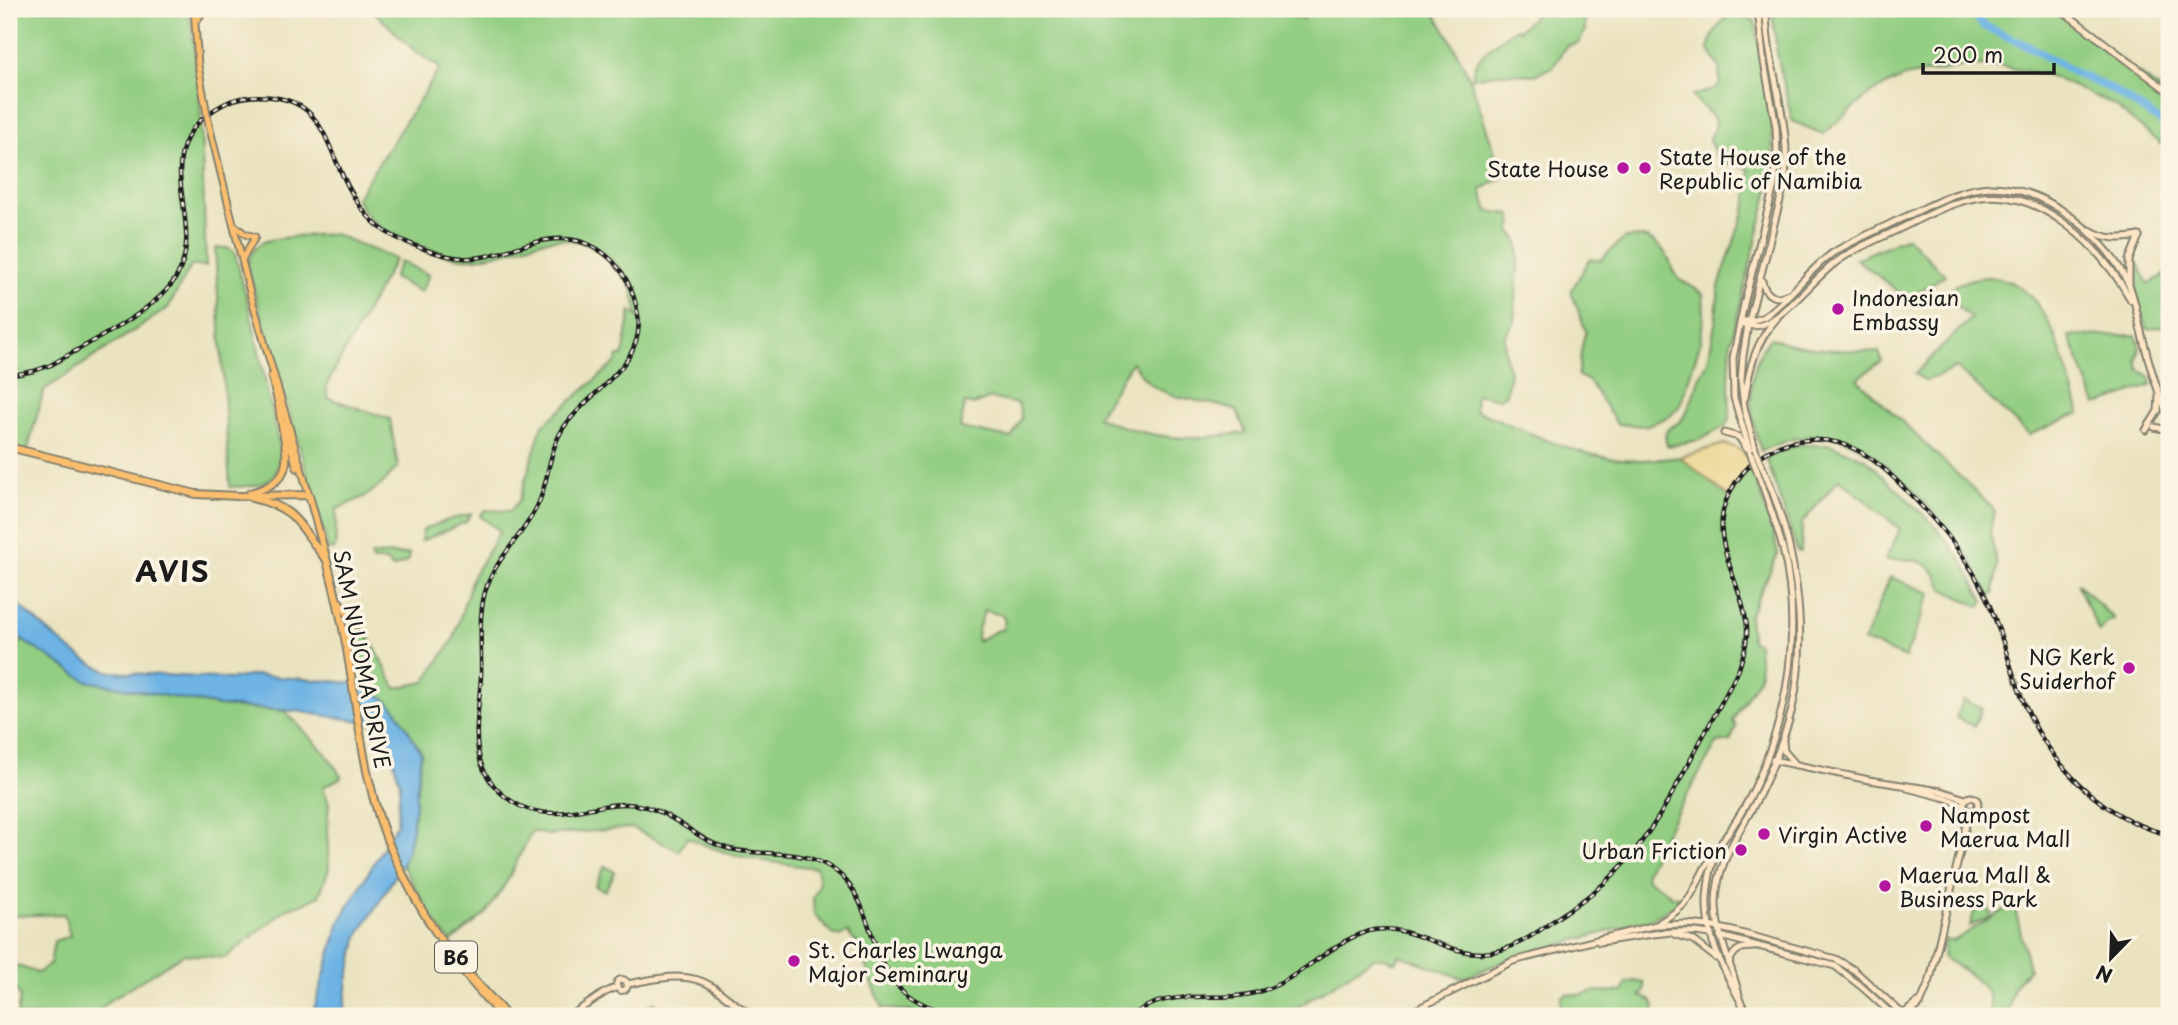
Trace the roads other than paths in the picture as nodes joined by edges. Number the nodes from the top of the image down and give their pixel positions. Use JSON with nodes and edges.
{"nodes":[{"id":1,"x":196,"y":9,"type":"edge"},
{"id":2,"x":204,"y":9,"type":"edge"},
{"id":3,"x":1758,"y":9,"type":"edge"},
{"id":4,"x":1766,"y":9,"type":"edge"},
{"id":5,"x":2060,"y":9,"type":"edge"},
{"id":6,"x":198,"y":19,"type":"junction"},
{"id":7,"x":2169,"y":92,"type":"edge"},
{"id":8,"x":204,"y":95,"type":"junction"},
{"id":9,"x":2067,"y":215,"type":"junction"},
{"id":10,"x":234,"y":224,"type":"junction"},
{"id":11,"x":242,"y":260,"type":"junction"},
{"id":12,"x":1762,"y":275,"type":"junction"},
{"id":13,"x":2130,"y":287,"type":"junction"},
{"id":14,"x":1791,"y":293,"type":"junction"},
{"id":15,"x":1789,"y":306,"type":"junction"},
{"id":16,"x":2135,"y":306,"type":"junction"},
{"id":17,"x":1741,"y":322,"type":"junction"},
{"id":18,"x":1748,"y":323,"type":"junction"},
{"id":19,"x":266,"y":349,"type":"junction"},
{"id":20,"x":2159,"y":393,"type":"junction"},
{"id":21,"x":279,"y":404,"type":"junction"},
{"id":22,"x":1744,"y":407,"type":"junction"},
{"id":23,"x":2169,"y":417,"type":"edge"},
{"id":24,"x":2154,"y":427,"type":"dead end"},
{"id":25,"x":2147,"y":430,"type":"dead end"},
{"id":26,"x":2169,"y":430,"type":"edge"},
{"id":27,"x":1724,"y":433,"type":"dead end"},
{"id":28,"x":9,"y":447,"type":"edge"},
{"id":29,"x":1752,"y":452,"type":"junction"},
{"id":30,"x":1759,"y":466,"type":"junction"},
{"id":31,"x":307,"y":495,"type":"junction"},
{"id":32,"x":238,"y":496,"type":"junction"},
{"id":33,"x":324,"y":557,"type":"junction"},
{"id":34,"x":329,"y":569,"type":"junction"},
{"id":35,"x":337,"y":598,"type":"junction"},
{"id":36,"x":348,"y":651,"type":"junction"},
{"id":37,"x":1783,"y":737,"type":"junction"},
{"id":38,"x":1767,"y":758,"type":"junction"},
{"id":39,"x":1775,"y":761,"type":"junction"},
{"id":40,"x":1797,"y":766,"type":"junction"},
{"id":41,"x":1965,"y":804,"type":"junction"},
{"id":42,"x":1973,"y":811,"type":"junction"},
{"id":43,"x":1964,"y":835,"type":"junction"},
{"id":44,"x":1716,"y":853,"type":"junction"},
{"id":45,"x":412,"y":892,"type":"junction"},
{"id":46,"x":1709,"y":926,"type":"junction"},
{"id":47,"x":1718,"y":928,"type":"junction"},
{"id":48,"x":1656,"y":929,"type":"junction"},
{"id":49,"x":1710,"y":934,"type":"junction"},
{"id":50,"x":1720,"y":936,"type":"junction"},
{"id":51,"x":1759,"y":947,"type":"junction"},
{"id":52,"x":1718,"y":960,"type":"junction"},
{"id":53,"x":1729,"y":963,"type":"junction"},
{"id":54,"x":1741,"y":1001,"type":"junction"},
{"id":55,"x":1886,"y":1009,"type":"junction"},
{"id":56,"x":501,"y":1016,"type":"edge"},
{"id":57,"x":507,"y":1016,"type":"edge"},
{"id":58,"x":570,"y":1016,"type":"edge"},
{"id":59,"x":754,"y":1016,"type":"edge"},
{"id":60,"x":1403,"y":1016,"type":"edge"},
{"id":61,"x":1748,"y":1016,"type":"edge"},
{"id":62,"x":1886,"y":1016,"type":"edge"},
{"id":63,"x":1894,"y":1016,"type":"edge"},
{"id":64,"x":1904,"y":1016,"type":"edge"}],
"edges":[{"from":1,"to":6,"type":"main road","name":"SAM NUJOMA DRIVE"},
{"from":1,"to":8,"type":"main road","name":"SAM NUJOMA DRIVE"},
{"from":2,"to":6,"type":"main road"},
{"from":3,"to":17,"type":"main road"},
{"from":4,"to":12,"type":"main road"},
{"from":5,"to":7,"type":"main road"},
{"from":6,"to":8,"type":"main road","name":"SAM NUJOMA DRIVE"},
{"from":8,"to":10,"type":"main road","name":"SAM NUJOMA DRIVE","bridge":true},
{"from":9,"to":13,"type":"main road"},
{"from":9,"to":13,"type":"main road"},
{"from":9,"to":14,"type":"main road"},
{"from":10,"to":11,"type":"main road","name":"SAM NUJOMA DRIVE"},
{"from":10,"to":11,"type":"main road"},
{"from":11,"to":19,"type":"main road","name":"SAM NUJOMA DRIVE"},
{"from":12,"to":14,"type":"main road"},
{"from":12,"to":18,"type":"main road"},
{"from":13,"to":16,"type":"main road"},
{"from":14,"to":18,"type":"main road"},
{"from":15,"to":16,"type":"main road"},
{"from":15,"to":18,"type":"main road"},
{"from":15,"to":22,"type":"main road"},
{"from":16,"to":20,"type":"main road"},
{"from":17,"to":18,"type":"main road"},
{"from":17,"to":29,"type":"main road"},
{"from":18,"to":22,"type":"main road"},
{"from":19,"to":21,"type":"main road","name":"SAM NUJOMA DRIVE"},
{"from":19,"to":31,"type":"main road","name":"SAM NUJOMA DRIVE"},
{"from":20,"to":23,"type":"main road"},
{"from":20,"to":25,"type":"main road"},
{"from":21,"to":31,"type":"main road","name":"SAM NUJOMA DRIVE"},
{"from":21,"to":32,"type":"highway"},
{"from":22,"to":29,"type":"main road"},
{"from":24,"to":26,"type":"main road"},
{"from":27,"to":29,"type":"main road"},
{"from":28,"to":32,"type":"highway","number":"B6"},
{"from":29,"to":30,"type":"main road","bridge":true},
{"from":30,"to":37,"type":"main road"},
{"from":30,"to":38,"type":"main road"},
{"from":31,"to":32,"type":"highway","number":"B6"},
{"from":31,"to":33,"type":"highway","number":"B6"},
{"from":31,"to":34,"type":"highway","name":"SAM NUJOMA DRIVE","number":"B6"},
{"from":32,"to":33,"type":"highway","number":"B6"},
{"from":33,"to":34,"type":"highway","number":"B6"},
{"from":34,"to":35,"type":"highway","name":"SAM NUJOMA DRIVE","number":"B6"},
{"from":35,"to":36,"type":"highway","name":"SAM NUJOMA DRIVE","number":"B6"},
{"from":35,"to":36,"type":"highway"},
{"from":36,"to":45,"type":"highway","name":"SAM NUJOMA DRIVE","number":"B6"},
{"from":37,"to":39,"type":"main road"},
{"from":37,"to":40,"type":"main road"},
{"from":38,"to":39,"type":"main road"},
{"from":38,"to":44,"type":"main road"},
{"from":39,"to":40,"type":"main road"},
{"from":39,"to":47,"type":"main road"},
{"from":40,"to":41,"type":"main road"},
{"from":41,"to":42,"type":"main road"},
{"from":41,"to":42,"type":"main road"},
{"from":41,"to":43,"type":"main road"},
{"from":42,"to":43,"type":"main road"},
{"from":43,"to":64,"type":"main road"},
{"from":44,"to":46,"type":"main road"},
{"from":44,"to":48,"type":"main road"},
{"from":45,"to":56,"type":"highway","name":"SAM NUJOMA DRIVE","number":"B6"},
{"from":45,"to":57,"type":"highway","name":"SAM NUJOMA DRIVE","number":"B6"},
{"from":46,"to":47,"type":"main road"},
{"from":46,"to":48,"type":"main road"},
{"from":46,"to":49,"type":"main road"},
{"from":47,"to":50,"type":"main road"},
{"from":47,"to":64,"type":"main road"},
{"from":48,"to":49,"type":"main road"},
{"from":48,"to":52,"type":"main road"},
{"from":48,"to":60,"type":"main road"},
{"from":49,"to":50,"type":"main road"},
{"from":49,"to":52,"type":"main road"},
{"from":50,"to":51,"type":"main road"},
{"from":50,"to":53,"type":"main road"},
{"from":51,"to":53,"type":"main road"},
{"from":51,"to":55,"type":"main road"},
{"from":52,"to":54,"type":"main road"},
{"from":53,"to":54,"type":"main road"},
{"from":54,"to":61,"type":"main road"},
{"from":55,"to":62,"type":"main road"},
{"from":55,"to":63,"type":"main road"},
{"from":58,"to":59,"type":"main road"}]}
